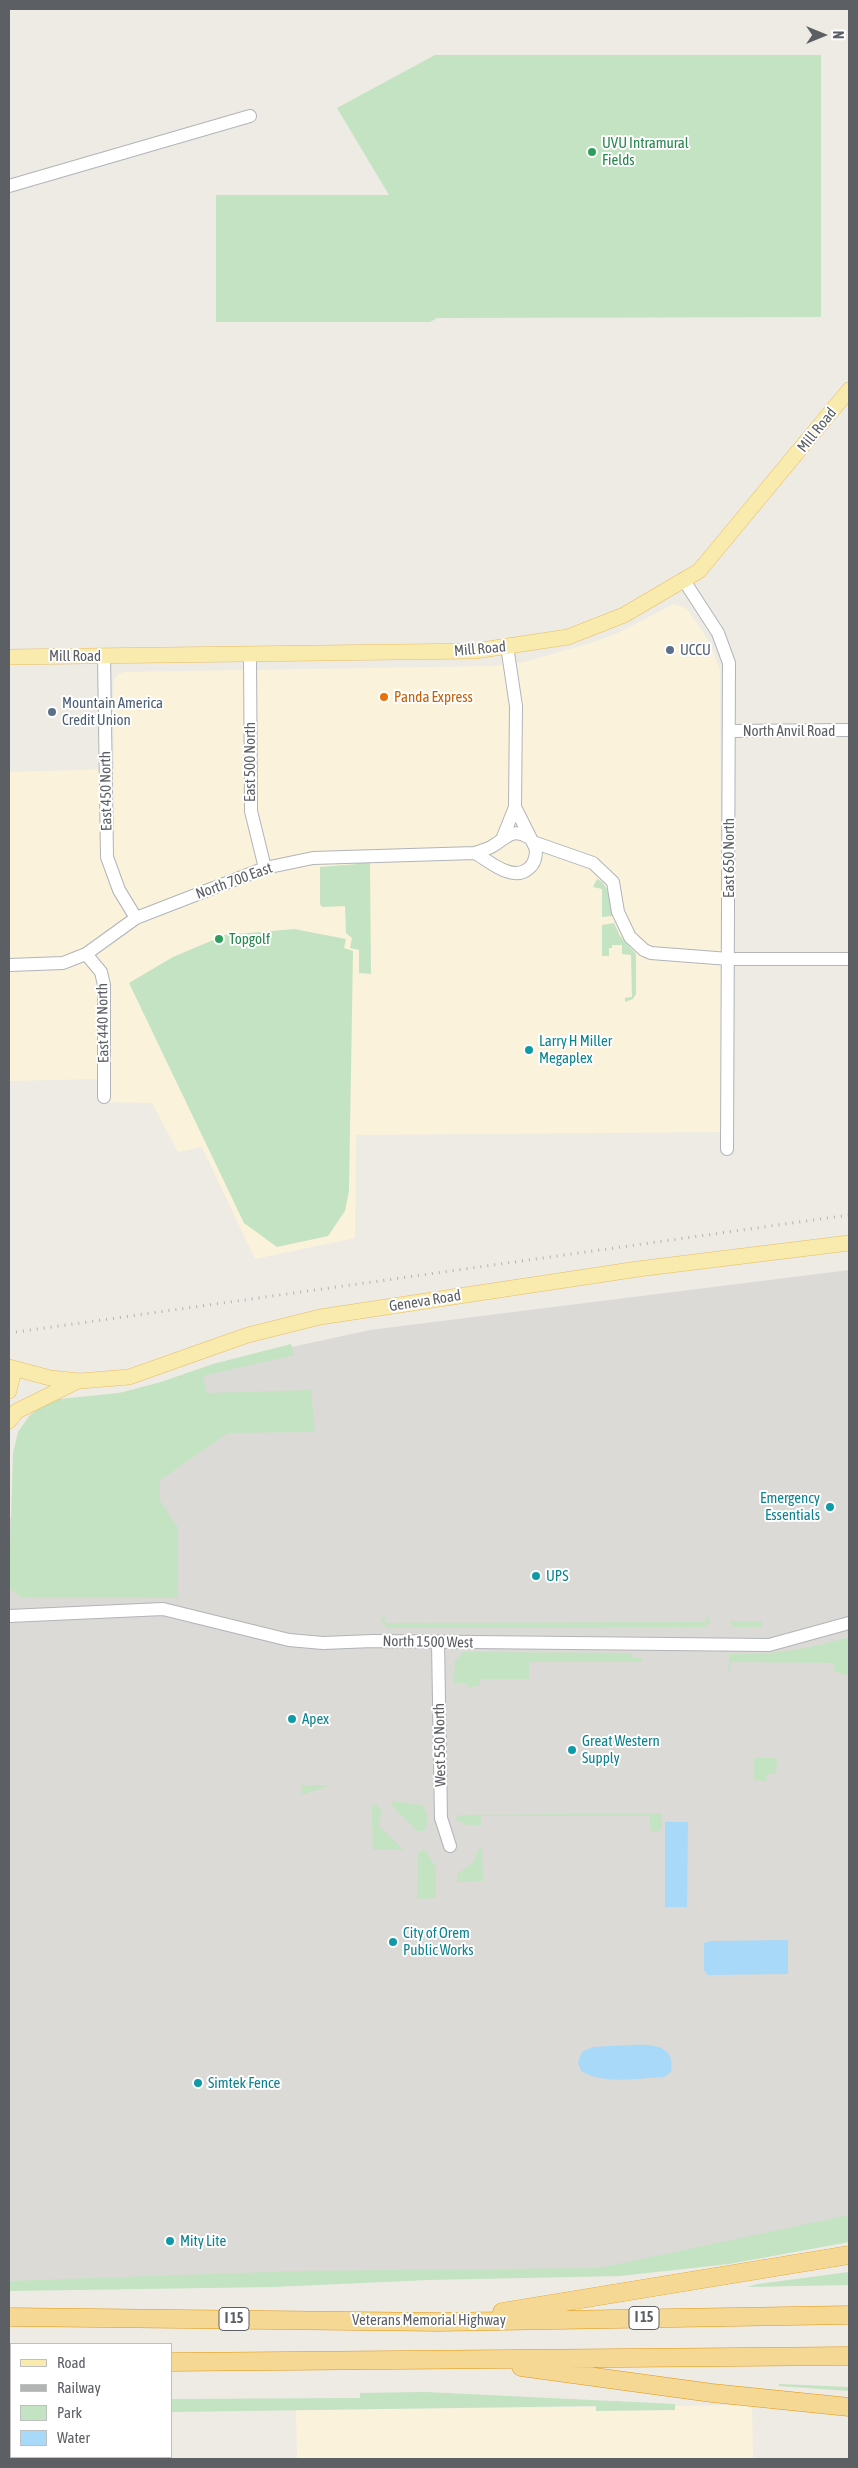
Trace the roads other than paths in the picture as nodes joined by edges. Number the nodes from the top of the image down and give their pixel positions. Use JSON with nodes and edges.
{"nodes":[{"id":1,"x":250,"y":116,"type":"dead end"},
{"id":2,"x":9,"y":186,"type":"edge"},
{"id":3,"x":849,"y":390,"type":"edge"},
{"id":4,"x":683,"y":579,"type":"junction"},
{"id":5,"x":507,"y":646,"type":"junction"},
{"id":6,"x":250,"y":655,"type":"junction"},
{"id":7,"x":104,"y":656,"type":"junction"},
{"id":8,"x":9,"y":657,"type":"edge"},
{"id":9,"x":849,"y":730,"type":"edge"},
{"id":10,"x":730,"y":731,"type":"junction"},
{"id":11,"x":514,"y":807,"type":"junction"},
{"id":12,"x":501,"y":839,"type":"junction"},
{"id":13,"x":531,"y":839,"type":"junction"},
{"id":14,"x":558,"y":852,"type":"junction"},
{"id":15,"x":476,"y":853,"type":"junction"},
{"id":16,"x":534,"y":862,"type":"junction"},
{"id":17,"x":265,"y":868,"type":"junction"},
{"id":18,"x":504,"y":870,"type":"junction"},
{"id":19,"x":136,"y":918,"type":"junction"},
{"id":20,"x":86,"y":954,"type":"junction"},
{"id":21,"x":729,"y":959,"type":"junction"},
{"id":22,"x":849,"y":959,"type":"edge"},
{"id":23,"x":9,"y":965,"type":"edge"},
{"id":24,"x":104,"y":1097,"type":"dead end"},
{"id":25,"x":727,"y":1149,"type":"dead end"},
{"id":26,"x":849,"y":1243,"type":"edge"},
{"id":27,"x":12,"y":1368,"type":"edge"},
{"id":28,"x":80,"y":1381,"type":"junction"},
{"id":29,"x":9,"y":1391,"type":"edge"},
{"id":30,"x":9,"y":1421,"type":"edge"},
{"id":31,"x":9,"y":1616,"type":"edge"},
{"id":32,"x":849,"y":1623,"type":"edge"},
{"id":33,"x":438,"y":1642,"type":"junction"},
{"id":34,"x":450,"y":1846,"type":"dead end"},
{"id":35,"x":849,"y":2255,"type":"edge"},
{"id":36,"x":849,"y":2315,"type":"edge"},
{"id":37,"x":9,"y":2316,"type":"edge"},
{"id":38,"x":440,"y":2322,"type":"junction"},
{"id":39,"x":849,"y":2356,"type":"edge"},
{"id":40,"x":458,"y":2358,"type":"junction"},
{"id":41,"x":172,"y":2362,"type":"edge"},
{"id":42,"x":849,"y":2407,"type":"edge"}],
"edges":[{"from":1,"to":2,"type":"street"},
{"from":3,"to":4,"type":"main road","name":"Mill Road"},
{"from":4,"to":5,"type":"main road","name":"Mill Road"},
{"from":4,"to":10,"type":"street","name":"East 650 North"},
{"from":5,"to":6,"type":"main road","name":"Mill Road"},
{"from":5,"to":11,"type":"street"},
{"from":6,"to":7,"type":"main road","name":"Mill Road"},
{"from":6,"to":17,"type":"street","name":"East 500 North"},
{"from":7,"to":8,"type":"main road","name":"Mill Road"},
{"from":7,"to":19,"type":"street","name":"East 450 North"},
{"from":9,"to":10,"type":"street","name":"North Anvil Road"},
{"from":10,"to":21,"type":"street","name":"East 650 North"},
{"from":11,"to":12,"type":"street"},
{"from":11,"to":13,"type":"street"},
{"from":12,"to":13,"type":"street"},
{"from":12,"to":15,"type":"street"},
{"from":12,"to":18,"type":"street"},
{"from":13,"to":14,"type":"street"},
{"from":13,"to":16,"type":"street"},
{"from":14,"to":16,"type":"street"},
{"from":14,"to":21,"type":"street"},
{"from":15,"to":17,"type":"street","name":"North 700 East"},
{"from":15,"to":18,"type":"street"},
{"from":16,"to":18,"type":"street"},
{"from":17,"to":19,"type":"street","name":"North 700 East"},
{"from":19,"to":20,"type":"street","name":"North 700 East"},
{"from":20,"to":23,"type":"street","name":"North 700 East"},
{"from":20,"to":24,"type":"street","name":"East 440 North"},
{"from":21,"to":22,"type":"street"},
{"from":21,"to":25,"type":"street","name":"East 650 North"},
{"from":26,"to":28,"type":"main road","name":"Geneva Road"},
{"from":27,"to":28,"type":"main road","name":"Geneva Road"},
{"from":27,"to":29,"type":"main road"},
{"from":28,"to":30,"type":"main road"},
{"from":31,"to":33,"type":"street","name":"North 1500 West"},
{"from":32,"to":33,"type":"street","name":"North 1500 West"},
{"from":33,"to":34,"type":"street","name":"West 550 North"},
{"from":35,"to":38,"type":"highway"},
{"from":36,"to":38,"type":"highway","name":"Veterans Memorial Highway","number":"I 15"},
{"from":37,"to":38,"type":"highway","name":"Veterans Memorial Highway","number":"I 15"},
{"from":39,"to":40,"type":"highway"},
{"from":40,"to":41,"type":"highway"},
{"from":40,"to":42,"type":"highway"}]}
